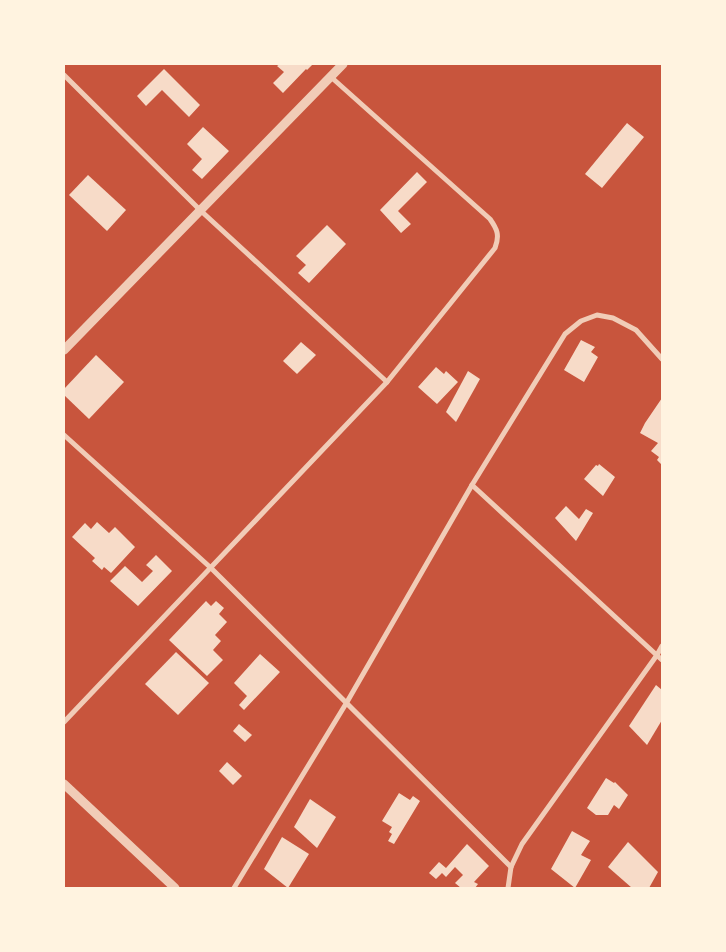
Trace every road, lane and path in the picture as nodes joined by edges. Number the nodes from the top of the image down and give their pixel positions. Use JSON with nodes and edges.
{"nodes":[{"id":1,"x":343,"y":64,"type":"edge"},
{"id":2,"x":64,"y":75,"type":"edge"},
{"id":3,"x":331,"y":77,"type":"junction"},
{"id":4,"x":200,"y":210,"type":"junction"},
{"id":5,"x":64,"y":350,"type":"edge"},
{"id":6,"x":662,"y":359,"type":"edge"},
{"id":7,"x":387,"y":382,"type":"junction"},
{"id":8,"x":64,"y":434,"type":"edge"},
{"id":9,"x":472,"y":486,"type":"junction"},
{"id":10,"x":211,"y":568,"type":"junction"},
{"id":11,"x":662,"y":646,"type":"edge"},
{"id":12,"x":657,"y":655,"type":"junction"},
{"id":13,"x":662,"y":660,"type":"edge"},
{"id":14,"x":347,"y":702,"type":"junction"},
{"id":15,"x":64,"y":722,"type":"edge"},
{"id":16,"x":64,"y":784,"type":"edge"},
{"id":17,"x":511,"y":866,"type":"junction"},
{"id":18,"x":175,"y":888,"type":"edge"},
{"id":19,"x":234,"y":888,"type":"edge"},
{"id":20,"x":508,"y":888,"type":"edge"}],
"edges":[{"from":1,"to":3,"type":"street"},
{"from":2,"to":4,"type":"street"},
{"from":3,"to":4,"type":"street"},
{"from":3,"to":7,"type":"street"},
{"from":4,"to":5,"type":"street"},
{"from":4,"to":7,"type":"street"},
{"from":6,"to":9,"type":"street"},
{"from":7,"to":10,"type":"street"},
{"from":8,"to":10,"type":"street"},
{"from":9,"to":12,"type":"street"},
{"from":9,"to":14,"type":"street"},
{"from":10,"to":14,"type":"street"},
{"from":10,"to":15,"type":"street"},
{"from":11,"to":12,"type":"street"},
{"from":12,"to":13,"type":"street"},
{"from":12,"to":17,"type":"street"},
{"from":14,"to":17,"type":"street"},
{"from":14,"to":19,"type":"street"},
{"from":16,"to":18,"type":"street"},
{"from":17,"to":20,"type":"street"}]}
